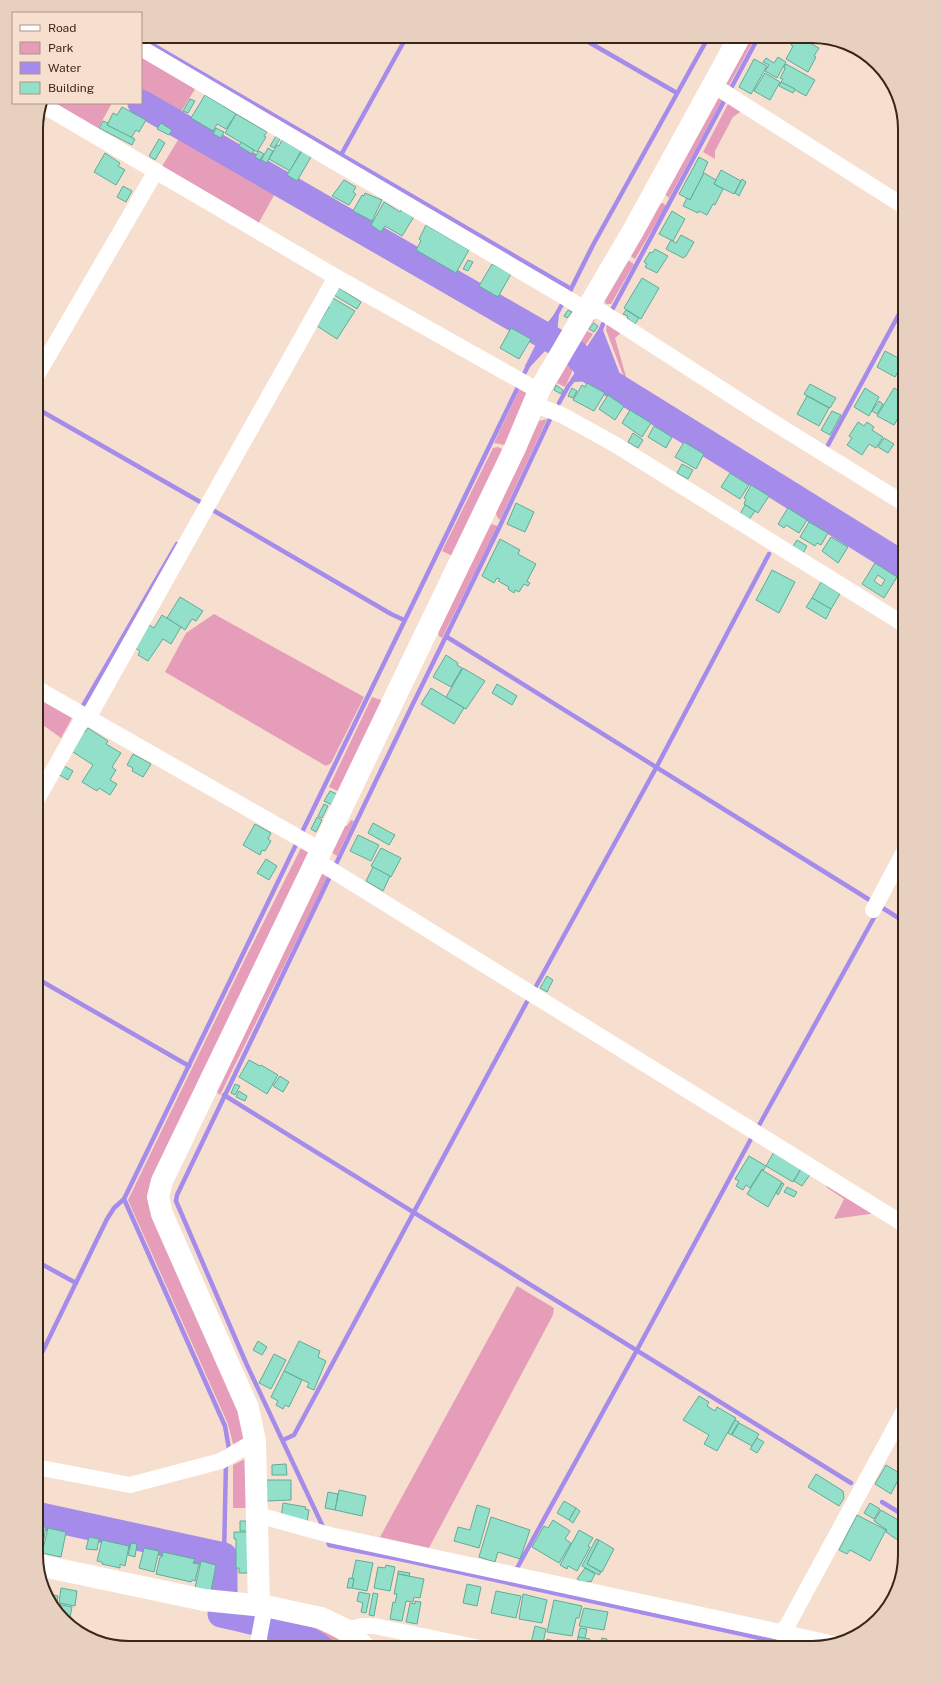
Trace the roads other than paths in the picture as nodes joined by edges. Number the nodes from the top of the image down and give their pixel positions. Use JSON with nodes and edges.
{"nodes":[{"id":1,"x":738,"y":43,"type":"edge"},
{"id":2,"x":142,"y":49,"type":"edge"},
{"id":3,"x":723,"y":92,"type":"junction"},
{"id":4,"x":46,"y":107,"type":"edge"},
{"id":5,"x":154,"y":175,"type":"junction"},
{"id":6,"x":898,"y":204,"type":"edge"},
{"id":7,"x":336,"y":277,"type":"junction"},
{"id":8,"x":574,"y":301,"type":"junction"},
{"id":9,"x":43,"y":365,"type":"edge"},
{"id":10,"x":536,"y":397,"type":"junction"},
{"id":11,"x":898,"y":500,"type":"edge"},
{"id":12,"x":898,"y":621,"type":"edge"},
{"id":13,"x":43,"y":692,"type":"edge"},
{"id":14,"x":82,"y":717,"type":"junction"},
{"id":15,"x":43,"y":788,"type":"edge"},
{"id":16,"x":317,"y":855,"type":"junction"},
{"id":17,"x":898,"y":863,"type":"edge"},
{"id":18,"x":875,"y":906,"type":"dead end"},
{"id":19,"x":898,"y":1221,"type":"edge"},
{"id":20,"x":898,"y":1422,"type":"edge"},
{"id":21,"x":255,"y":1441,"type":"junction"},
{"id":22,"x":43,"y":1468,"type":"edge"},
{"id":23,"x":257,"y":1517,"type":"junction"},
{"id":24,"x":44,"y":1566,"type":"edge"},
{"id":25,"x":262,"y":1614,"type":"junction"},
{"id":26,"x":346,"y":1630,"type":"junction"},
{"id":27,"x":786,"y":1634,"type":"junction"},
{"id":28,"x":258,"y":1641,"type":"edge"},
{"id":29,"x":358,"y":1641,"type":"edge"},
{"id":30,"x":446,"y":1641,"type":"edge"},
{"id":31,"x":817,"y":1641,"type":"edge"}],
"edges":[{"from":1,"to":3,"type":"street"},
{"from":2,"to":8,"type":"street"},
{"from":3,"to":6,"type":"street"},
{"from":3,"to":8,"type":"street"},
{"from":4,"to":5,"type":"street"},
{"from":5,"to":7,"type":"street"},
{"from":5,"to":9,"type":"street"},
{"from":7,"to":10,"type":"street"},
{"from":7,"to":14,"type":"street"},
{"from":8,"to":10,"type":"street"},
{"from":8,"to":11,"type":"street"},
{"from":10,"to":12,"type":"street"},
{"from":10,"to":16,"type":"street"},
{"from":13,"to":14,"type":"street"},
{"from":14,"to":15,"type":"street"},
{"from":14,"to":16,"type":"street"},
{"from":16,"to":19,"type":"street"},
{"from":16,"to":21,"type":"street"},
{"from":17,"to":18,"type":"street"},
{"from":20,"to":27,"type":"street"},
{"from":21,"to":22,"type":"street"},
{"from":21,"to":23,"type":"street"},
{"from":23,"to":25,"type":"street"},
{"from":23,"to":27,"type":"street"},
{"from":24,"to":25,"type":"street"},
{"from":25,"to":26,"type":"street"},
{"from":25,"to":28,"type":"street"},
{"from":26,"to":29,"type":"street"},
{"from":26,"to":30,"type":"street"},
{"from":27,"to":31,"type":"street"}]}
